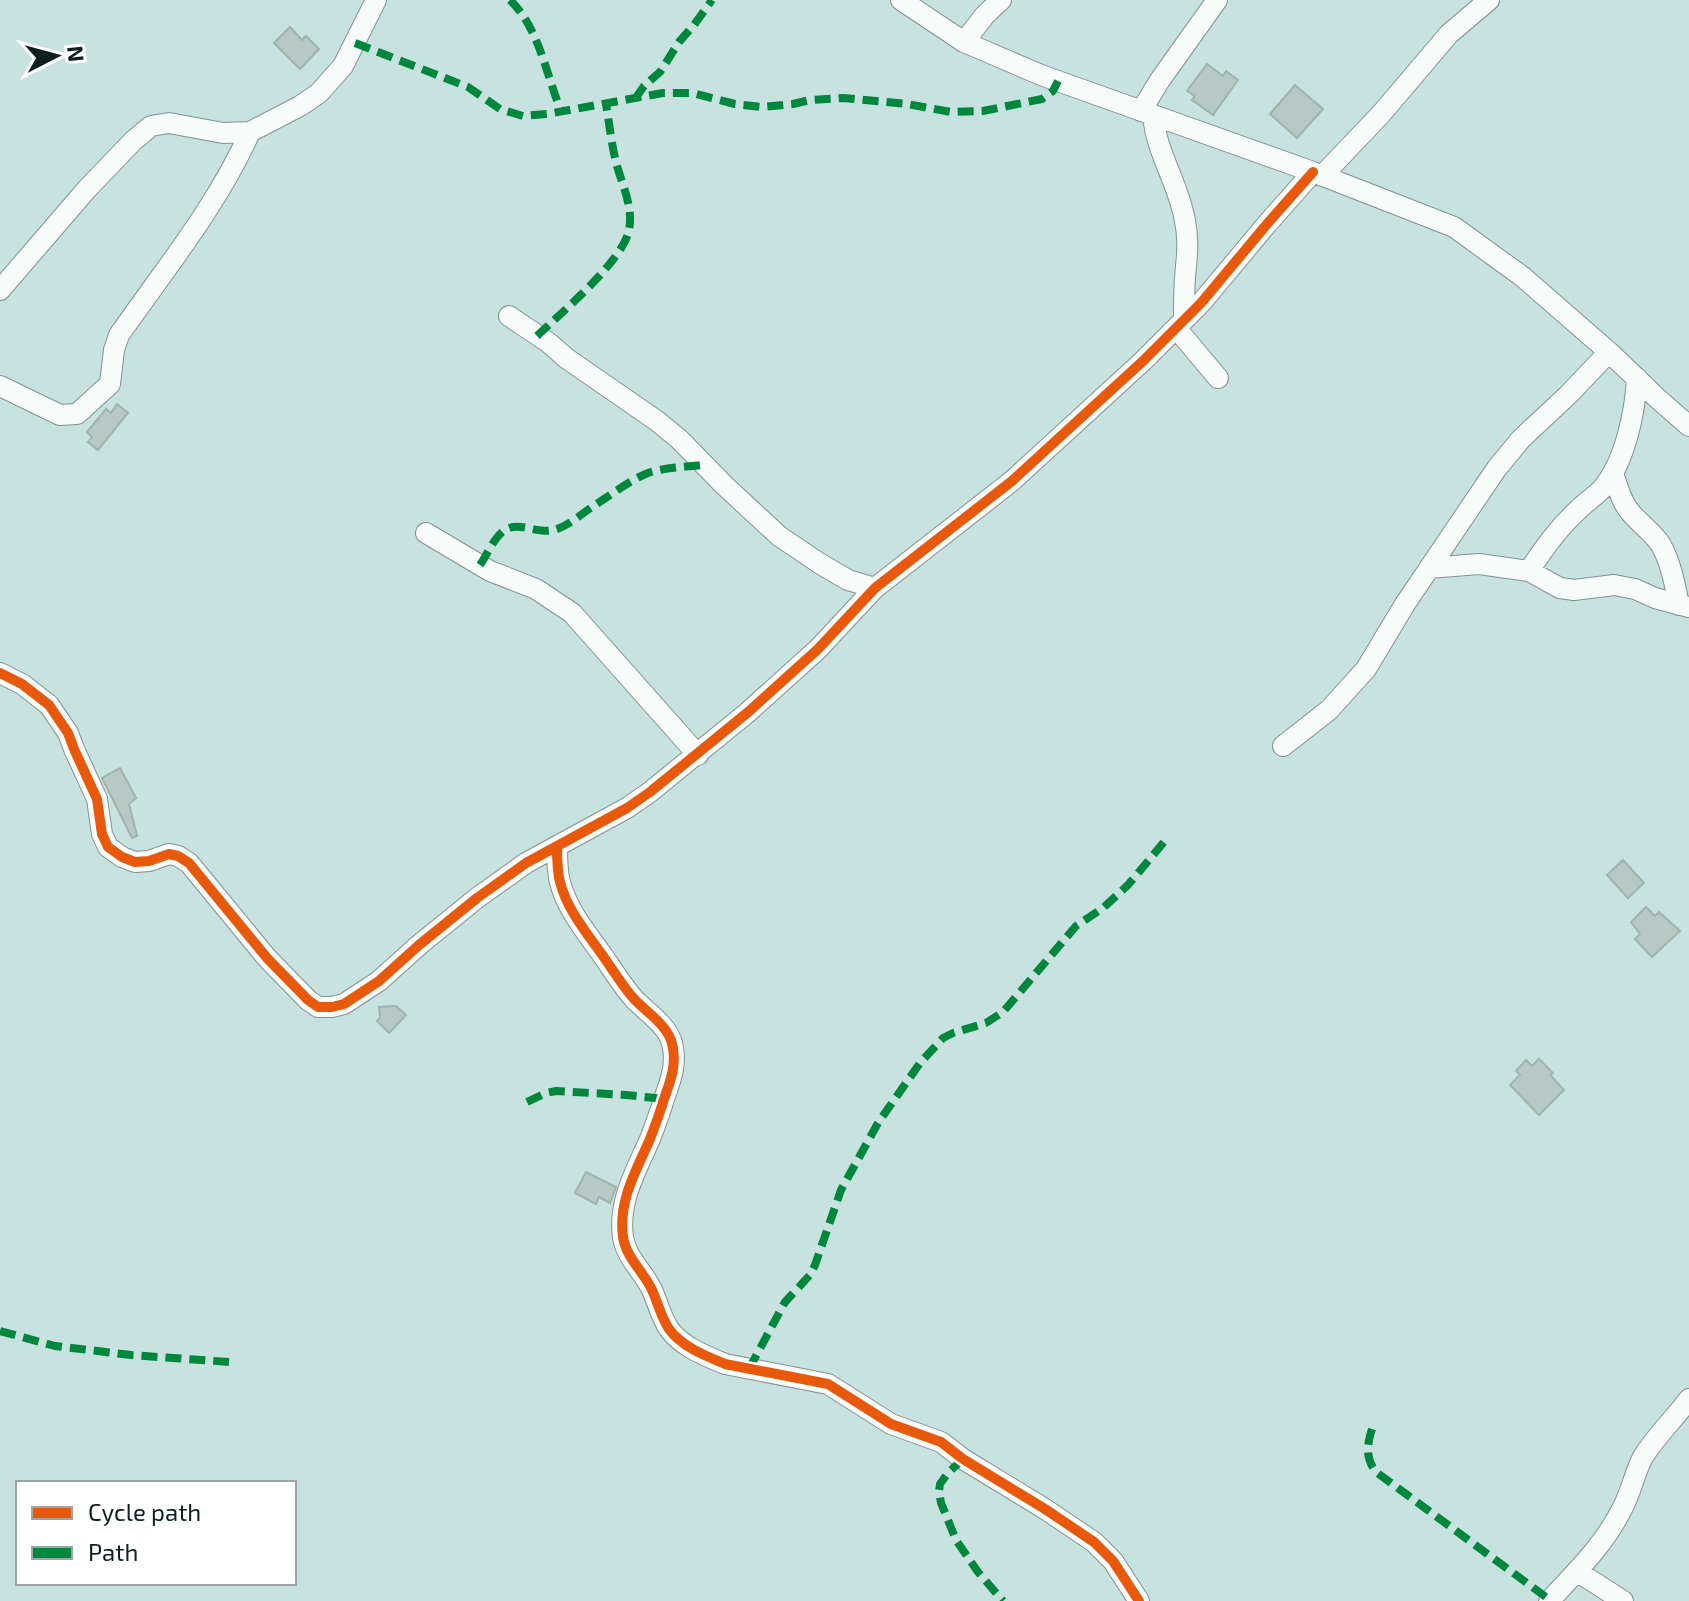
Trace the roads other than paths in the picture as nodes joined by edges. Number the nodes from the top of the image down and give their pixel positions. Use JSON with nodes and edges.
{"nodes":[{"id":1,"x":376,"y":0,"type":"edge"},
{"id":2,"x":901,"y":0,"type":"edge"},
{"id":3,"x":1001,"y":0,"type":"edge"},
{"id":4,"x":1217,"y":0,"type":"edge"},
{"id":5,"x":1489,"y":0,"type":"edge"},
{"id":6,"x":964,"y":42,"type":"junction"},
{"id":7,"x":1147,"y":113,"type":"junction"},
{"id":8,"x":250,"y":132,"type":"junction"},
{"id":9,"x":1318,"y":174,"type":"junction"},
{"id":10,"x":0,"y":290,"type":"edge"},
{"id":11,"x":509,"y":316,"type":"dead end"},
{"id":12,"x":1180,"y":324,"type":"junction"},
{"id":13,"x":1609,"y":352,"type":"junction"},
{"id":14,"x":1218,"y":378,"type":"dead end"},
{"id":15,"x":1637,"y":378,"type":"junction"},
{"id":16,"x":0,"y":386,"type":"edge"},
{"id":17,"x":1689,"y":426,"type":"edge"},
{"id":18,"x":1613,"y":473,"type":"junction"},
{"id":19,"x":426,"y":533,"type":"dead end"},
{"id":20,"x":1429,"y":568,"type":"junction"},
{"id":21,"x":1529,"y":571,"type":"junction"},
{"id":22,"x":875,"y":588,"type":"junction"},
{"id":23,"x":1684,"y":606,"type":"edge"},
{"id":24,"x":0,"y":673,"type":"edge"},
{"id":25,"x":1283,"y":746,"type":"dead end"},
{"id":26,"x":698,"y":755,"type":"junction"},
{"id":27,"x":557,"y":846,"type":"junction"},
{"id":28,"x":1689,"y":1399,"type":"edge"},
{"id":29,"x":1578,"y":1572,"type":"junction"},
{"id":30,"x":1139,"y":1601,"type":"edge"},
{"id":31,"x":1549,"y":1601,"type":"edge"},
{"id":32,"x":1623,"y":1601,"type":"edge"}],
"edges":[{"from":1,"to":8,"type":"street"},
{"from":2,"to":6,"type":"street"},
{"from":3,"to":6,"type":"street"},
{"from":4,"to":7,"type":"street"},
{"from":5,"to":9,"type":"street"},
{"from":6,"to":7,"type":"street"},
{"from":7,"to":9,"type":"street"},
{"from":7,"to":12,"type":"street"},
{"from":8,"to":10,"type":"street"},
{"from":8,"to":16,"type":"street"},
{"from":9,"to":12,"type":"street"},
{"from":9,"to":13,"type":"street"},
{"from":11,"to":22,"type":"street"},
{"from":12,"to":14,"type":"street"},
{"from":12,"to":22,"type":"street"},
{"from":13,"to":15,"type":"street"},
{"from":13,"to":20,"type":"street"},
{"from":15,"to":17,"type":"street"},
{"from":15,"to":18,"type":"street"},
{"from":18,"to":21,"type":"street"},
{"from":18,"to":23,"type":"street"},
{"from":19,"to":26,"type":"street"},
{"from":20,"to":21,"type":"street"},
{"from":20,"to":25,"type":"street"},
{"from":21,"to":23,"type":"street"},
{"from":22,"to":26,"type":"street"},
{"from":24,"to":27,"type":"street"},
{"from":26,"to":27,"type":"street"},
{"from":27,"to":30,"type":"street"},
{"from":28,"to":29,"type":"street"},
{"from":29,"to":31,"type":"street"},
{"from":29,"to":32,"type":"street"}]}
